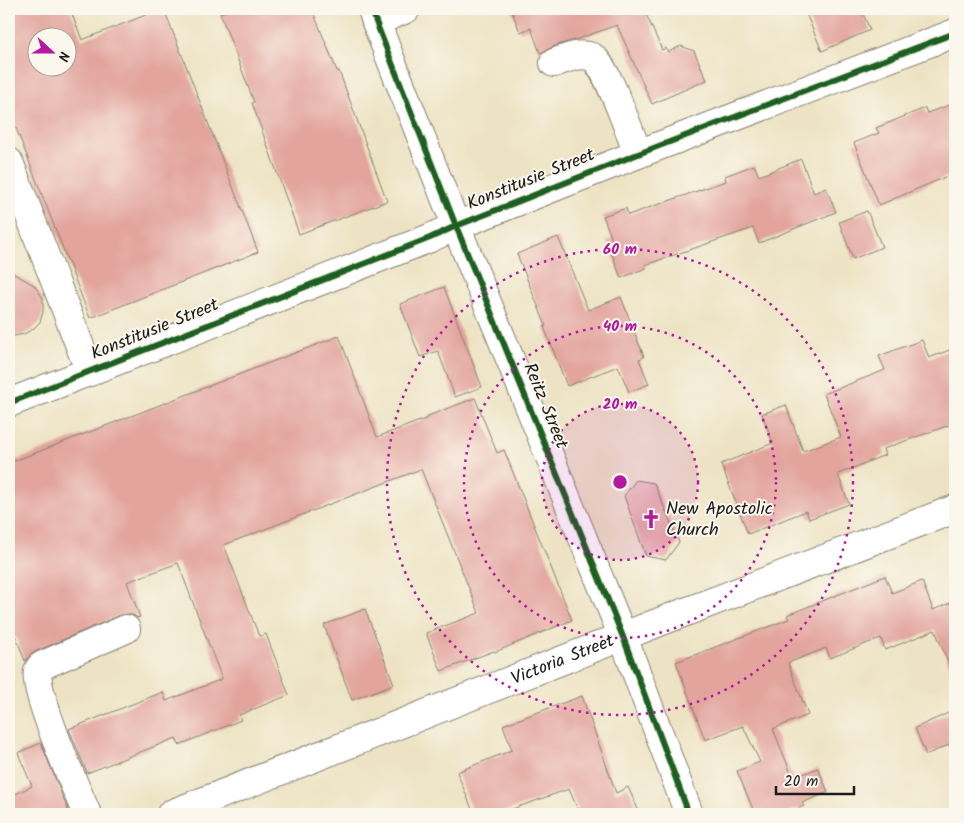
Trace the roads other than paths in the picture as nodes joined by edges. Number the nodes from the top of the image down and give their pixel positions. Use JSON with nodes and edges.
{"nodes":[{"id":1,"x":406,"y":9,"type":"edge"},
{"id":2,"x":374,"y":16,"type":"edge"},
{"id":3,"x":955,"y":32,"type":"edge"},
{"id":4,"x":554,"y":63,"type":"dead end"},
{"id":5,"x":638,"y":154,"type":"junction"},
{"id":6,"x":9,"y":162,"type":"edge"},
{"id":7,"x":456,"y":226,"type":"junction"},
{"id":8,"x":90,"y":372,"type":"junction"},
{"id":9,"x":9,"y":403,"type":"edge"},
{"id":10,"x":955,"y":509,"type":"edge"},
{"id":11,"x":126,"y":629,"type":"dead end"},
{"id":12,"x":622,"y":637,"type":"junction"},
{"id":13,"x":87,"y":814,"type":"edge"},
{"id":14,"x":171,"y":814,"type":"edge"},
{"id":15,"x":688,"y":814,"type":"edge"}],
"edges":[{"from":1,"to":2,"type":"street"},
{"from":2,"to":7,"type":"street","name":"Reitz Street"},
{"from":3,"to":5,"type":"street","name":"Konstitusie Street"},
{"from":4,"to":5,"type":"street"},
{"from":5,"to":7,"type":"street","name":"Konstitusie Street"},
{"from":6,"to":8,"type":"street"},
{"from":7,"to":8,"type":"street","name":"Konstitusie Street"},
{"from":7,"to":12,"type":"street","name":"Reitz Street"},
{"from":8,"to":9,"type":"street","name":"Konstitusie Street"},
{"from":10,"to":12,"type":"street","name":"Victoria Street"},
{"from":11,"to":13,"type":"street"},
{"from":12,"to":14,"type":"street","name":"Victoria Street"},
{"from":12,"to":15,"type":"street","name":"Reitz Street"}]}
